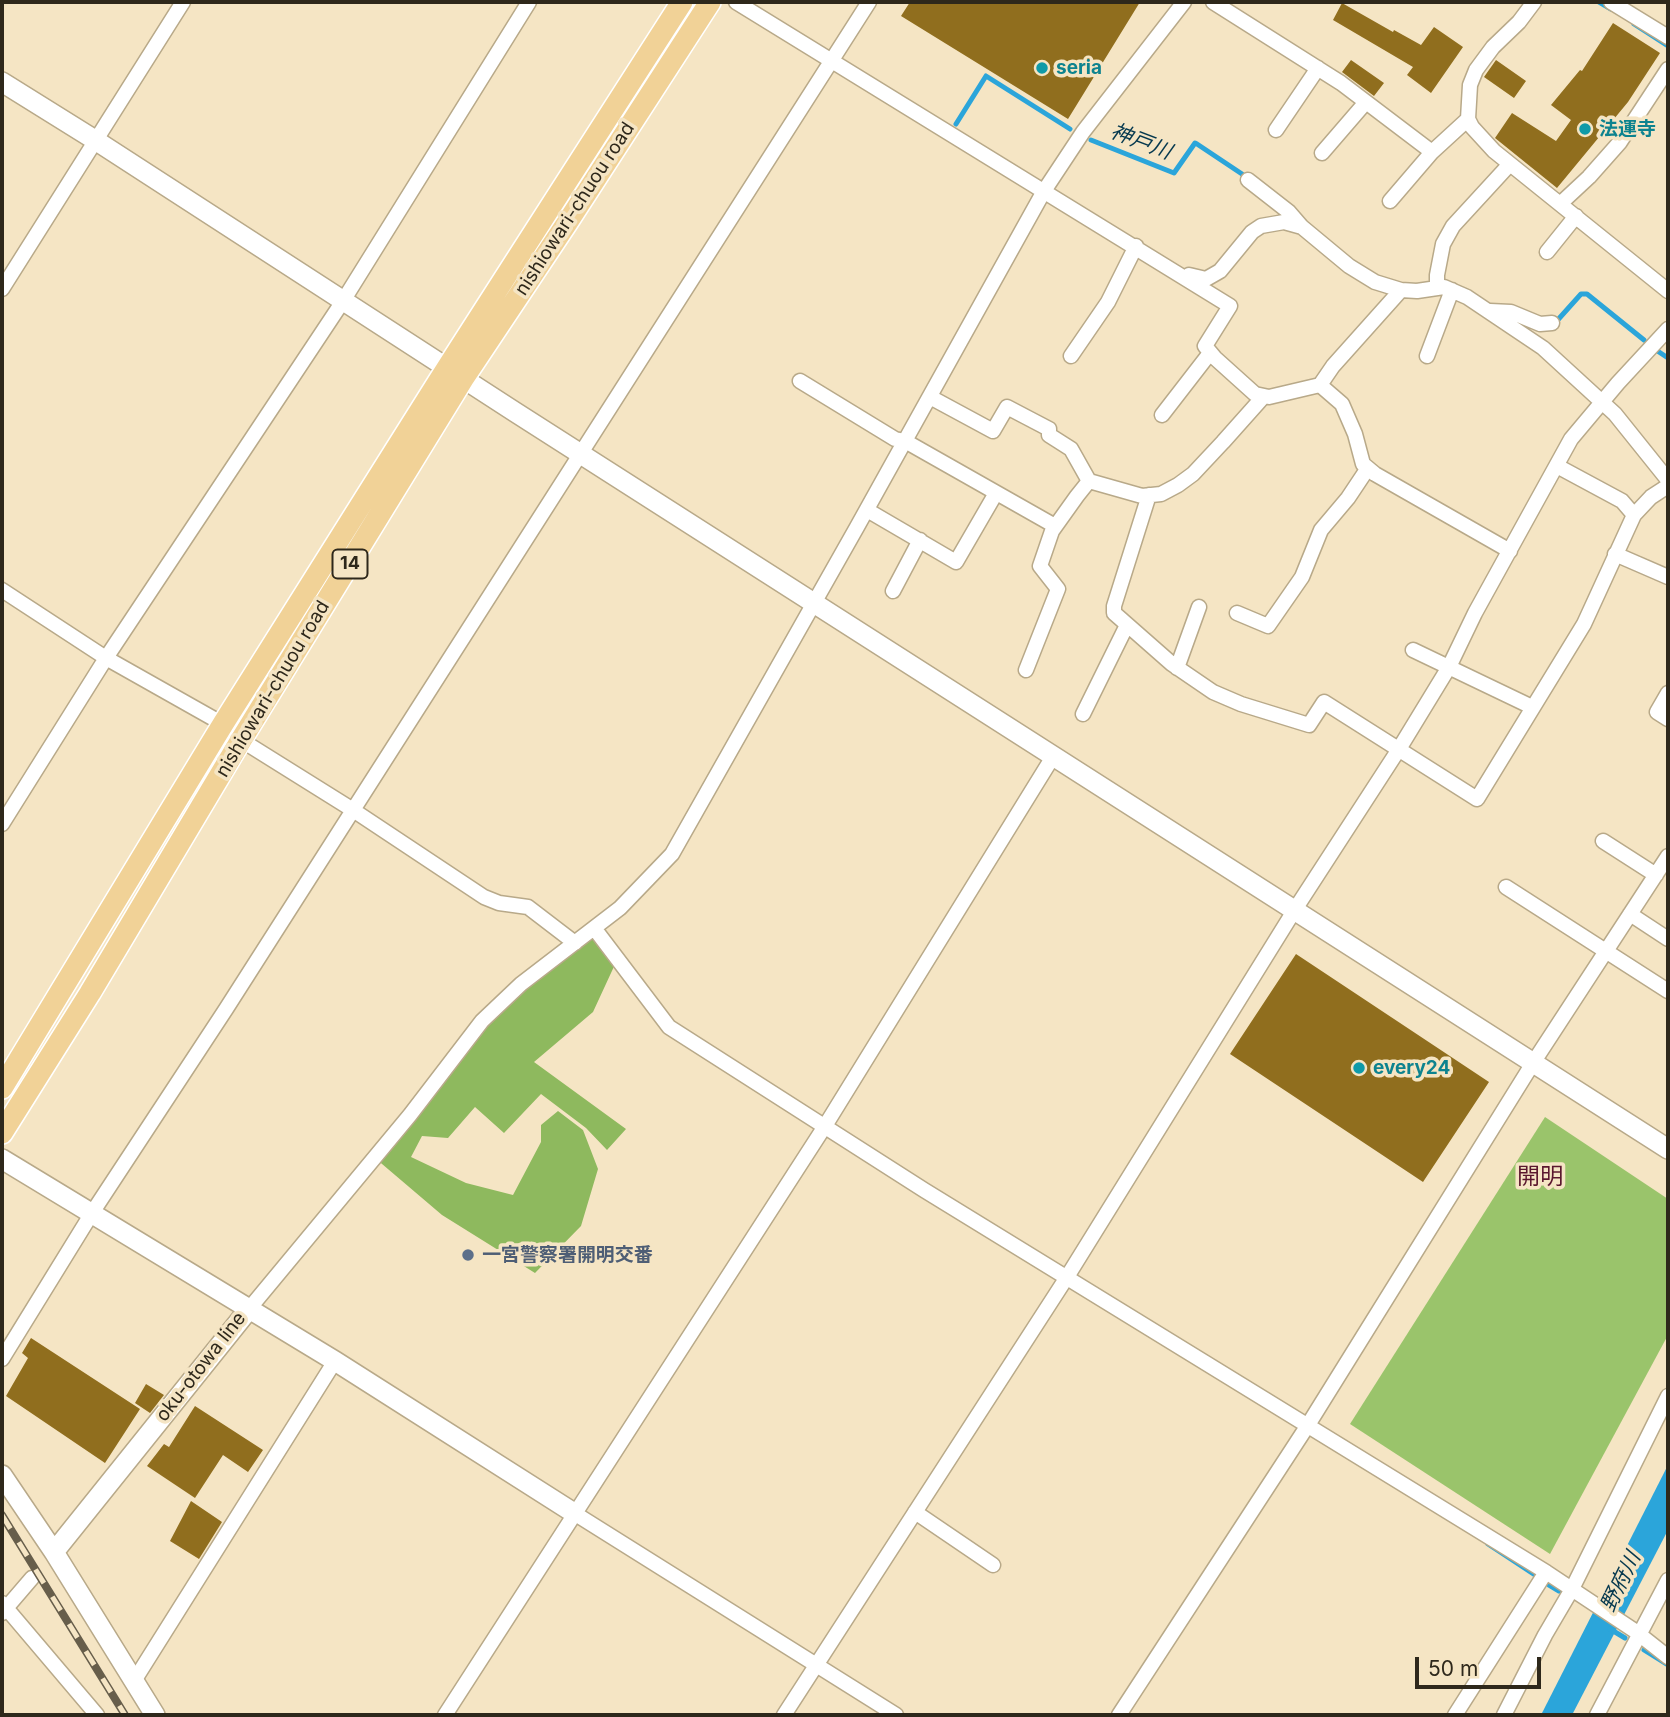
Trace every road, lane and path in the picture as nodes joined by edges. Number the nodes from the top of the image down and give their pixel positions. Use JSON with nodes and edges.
{"nodes":[{"id":1,"x":183,"y":2,"type":"edge"},
{"id":2,"x":529,"y":2,"type":"edge"},
{"id":3,"x":682,"y":2,"type":"edge"},
{"id":4,"x":710,"y":2,"type":"edge"},
{"id":5,"x":736,"y":2,"type":"edge"},
{"id":6,"x":869,"y":2,"type":"edge"},
{"id":7,"x":1184,"y":2,"type":"edge"},
{"id":8,"x":1213,"y":2,"type":"edge"},
{"id":9,"x":1534,"y":2,"type":"edge"},
{"id":10,"x":1611,"y":2,"type":"edge"},
{"id":11,"x":1668,"y":37,"type":"edge"},
{"id":12,"x":831,"y":62,"type":"junction"},
{"id":13,"x":1318,"y":68,"type":"junction"},
{"id":14,"x":1668,"y":69,"type":"edge"},
{"id":15,"x":2,"y":82,"type":"edge"},
{"id":16,"x":1366,"y":102,"type":"junction"},
{"id":17,"x":1468,"y":119,"type":"junction"},
{"id":18,"x":1276,"y":130,"type":"dead end"},
{"id":19,"x":95,"y":140,"type":"junction"},
{"id":20,"x":1432,"y":152,"type":"junction"},
{"id":21,"x":1322,"y":153,"type":"dead end"},
{"id":22,"x":1510,"y":164,"type":"junction"},
{"id":23,"x":1248,"y":180,"type":"dead end"},
{"id":24,"x":1044,"y":191,"type":"junction"},
{"id":25,"x":1390,"y":201,"type":"dead end"},
{"id":26,"x":1560,"y":204,"type":"junction"},
{"id":27,"x":1576,"y":216,"type":"junction"},
{"id":28,"x":1301,"y":227,"type":"junction"},
{"id":29,"x":1136,"y":246,"type":"junction"},
{"id":30,"x":1547,"y":252,"type":"dead end"},
{"id":31,"x":1180,"y":273,"type":"junction"},
{"id":32,"x":2,"y":289,"type":"edge"},
{"id":33,"x":1445,"y":289,"type":"junction"},
{"id":34,"x":1401,"y":290,"type":"junction"},
{"id":35,"x":1668,"y":291,"type":"edge"},
{"id":36,"x":343,"y":301,"type":"junction"},
{"id":37,"x":1487,"y":310,"type":"junction"},
{"id":38,"x":1552,"y":323,"type":"dead end"},
{"id":39,"x":1668,"y":329,"type":"edge"},
{"id":40,"x":1210,"y":352,"type":"junction"},
{"id":41,"x":1071,"y":356,"type":"dead end"},
{"id":42,"x":1427,"y":356,"type":"dead end"},
{"id":43,"x":455,"y":374,"type":"junction"},
{"id":44,"x":800,"y":381,"type":"dead end"},
{"id":45,"x":1320,"y":385,"type":"junction"},
{"id":46,"x":1264,"y":396,"type":"junction"},
{"id":47,"x":930,"y":397,"type":"junction"},
{"id":48,"x":1602,"y":401,"type":"junction"},
{"id":49,"x":1162,"y":415,"type":"dead end"},
{"id":50,"x":905,"y":441,"type":"junction"},
{"id":51,"x":580,"y":454,"type":"junction"},
{"id":52,"x":1557,"y":466,"type":"junction"},
{"id":53,"x":1368,"y":468,"type":"junction"},
{"id":54,"x":1668,"y":480,"type":"edge"},
{"id":55,"x":1089,"y":481,"type":"junction"},
{"id":56,"x":1668,"y":486,"type":"edge"},
{"id":57,"x":996,"y":493,"type":"junction"},
{"id":58,"x":1149,"y":495,"type":"junction"},
{"id":59,"x":867,"y":510,"type":"junction"},
{"id":60,"x":1634,"y":515,"type":"junction"},
{"id":61,"x":1055,"y":526,"type":"junction"},
{"id":62,"x":919,"y":540,"type":"junction"},
{"id":63,"x":1510,"y":551,"type":"junction"},
{"id":64,"x":1615,"y":554,"type":"junction"},
{"id":65,"x":1668,"y":577,"type":"edge"},
{"id":66,"x":2,"y":590,"type":"edge"},
{"id":67,"x":893,"y":591,"type":"dead end"},
{"id":68,"x":814,"y":604,"type":"junction"},
{"id":69,"x":1199,"y":607,"type":"dead end"},
{"id":70,"x":1237,"y":612,"type":"dead end"},
{"id":71,"x":1127,"y":625,"type":"junction"},
{"id":72,"x":1413,"y":650,"type":"dead end"},
{"id":73,"x":106,"y":658,"type":"junction"},
{"id":74,"x":1449,"y":667,"type":"junction"},
{"id":75,"x":1177,"y":668,"type":"junction"},
{"id":76,"x":1026,"y":670,"type":"dead end"},
{"id":77,"x":1668,"y":693,"type":"edge"},
{"id":78,"x":1532,"y":707,"type":"junction"},
{"id":79,"x":1083,"y":713,"type":"dead end"},
{"id":80,"x":1668,"y":719,"type":"edge"},
{"id":81,"x":223,"y":724,"type":"junction"},
{"id":82,"x":241,"y":740,"type":"junction"},
{"id":83,"x":1399,"y":749,"type":"junction"},
{"id":84,"x":1054,"y":755,"type":"junction"},
{"id":85,"x":353,"y":810,"type":"junction"},
{"id":86,"x":2,"y":824,"type":"edge"},
{"id":87,"x":1603,"y":841,"type":"dead end"},
{"id":88,"x":1668,"y":856,"type":"edge"},
{"id":89,"x":1656,"y":875,"type":"junction"},
{"id":90,"x":1506,"y":887,"type":"dead end"},
{"id":91,"x":1294,"y":911,"type":"junction"},
{"id":92,"x":1630,"y":914,"type":"junction"},
{"id":93,"x":594,"y":928,"type":"junction"},
{"id":94,"x":1668,"y":939,"type":"edge"},
{"id":95,"x":575,"y":943,"type":"junction"},
{"id":96,"x":1607,"y":951,"type":"junction"},
{"id":97,"x":1668,"y":991,"type":"edge"},
{"id":98,"x":1533,"y":1063,"type":"junction"},
{"id":99,"x":2,"y":1088,"type":"edge"},
{"id":100,"x":825,"y":1126,"type":"junction"},
{"id":101,"x":2,"y":1133,"type":"edge"},
{"id":102,"x":1668,"y":1149,"type":"edge"},
{"id":103,"x":2,"y":1159,"type":"edge"},
{"id":104,"x":92,"y":1213,"type":"junction"},
{"id":105,"x":1067,"y":1278,"type":"junction"},
{"id":106,"x":248,"y":1309,"type":"junction"},
{"id":107,"x":2,"y":1359,"type":"edge"},
{"id":108,"x":335,"y":1362,"type":"junction"},
{"id":109,"x":1668,"y":1396,"type":"edge"},
{"id":110,"x":1308,"y":1426,"type":"junction"},
{"id":111,"x":2,"y":1475,"type":"edge"},
{"id":112,"x":915,"y":1512,"type":"junction"},
{"id":113,"x":574,"y":1513,"type":"junction"},
{"id":114,"x":54,"y":1552,"type":"junction"},
{"id":115,"x":993,"y":1565,"type":"dead end"},
{"id":116,"x":1546,"y":1573,"type":"junction"},
{"id":117,"x":32,"y":1578,"type":"dead end"},
{"id":118,"x":1668,"y":1580,"type":"edge"},
{"id":119,"x":1575,"y":1591,"type":"junction"},
{"id":120,"x":3,"y":1608,"type":"edge"},
{"id":121,"x":1637,"y":1633,"type":"junction"},
{"id":122,"x":1668,"y":1657,"type":"edge"},
{"id":123,"x":816,"y":1664,"type":"junction"},
{"id":124,"x":134,"y":1681,"type":"junction"},
{"id":125,"x":97,"y":1715,"type":"edge"},
{"id":126,"x":155,"y":1715,"type":"edge"},
{"id":127,"x":445,"y":1715,"type":"edge"},
{"id":128,"x":784,"y":1715,"type":"edge"},
{"id":129,"x":895,"y":1715,"type":"edge"},
{"id":130,"x":1119,"y":1715,"type":"edge"},
{"id":131,"x":1455,"y":1715,"type":"edge"},
{"id":132,"x":1504,"y":1715,"type":"edge"},
{"id":133,"x":1597,"y":1715,"type":"edge"}],
"edges":[{"from":1,"to":19,"type":"street"},
{"from":2,"to":36,"type":"street"},
{"from":3,"to":43,"type":"main road","name":"nishiowari-chuou road","number":"14"},
{"from":4,"to":43,"type":"main road","name":"nishiowari-chuou road","number":"14"},
{"from":5,"to":12,"type":"street"},
{"from":6,"to":12,"type":"street"},
{"from":7,"to":24,"type":"street"},
{"from":8,"to":13,"type":"street"},
{"from":9,"to":17,"type":"street"},
{"from":10,"to":11,"type":"street"},
{"from":12,"to":24,"type":"street"},
{"from":12,"to":51,"type":"street"},
{"from":13,"to":16,"type":"street"},
{"from":13,"to":18,"type":"street"},
{"from":14,"to":26,"type":"street"},
{"from":15,"to":19,"type":"street"},
{"from":16,"to":20,"type":"street"},
{"from":16,"to":21,"type":"street"},
{"from":17,"to":20,"type":"street"},
{"from":17,"to":22,"type":"street"},
{"from":19,"to":32,"type":"street"},
{"from":19,"to":36,"type":"street"},
{"from":20,"to":25,"type":"street"},
{"from":22,"to":26,"type":"street"},
{"from":22,"to":33,"type":"street"},
{"from":23,"to":28,"type":"street"},
{"from":24,"to":29,"type":"street"},
{"from":24,"to":47,"type":"street"},
{"from":26,"to":27,"type":"street"},
{"from":27,"to":30,"type":"street"},
{"from":27,"to":35,"type":"street"},
{"from":28,"to":31,"type":"street"},
{"from":28,"to":34,"type":"street"},
{"from":29,"to":31,"type":"street"},
{"from":29,"to":41,"type":"street"},
{"from":31,"to":40,"type":"street"},
{"from":33,"to":34,"type":"street"},
{"from":33,"to":37,"type":"street"},
{"from":33,"to":42,"type":"street"},
{"from":34,"to":45,"type":"street"},
{"from":36,"to":43,"type":"street"},
{"from":36,"to":73,"type":"street"},
{"from":37,"to":38,"type":"street"},
{"from":37,"to":48,"type":"street"},
{"from":39,"to":48,"type":"street"},
{"from":40,"to":46,"type":"street"},
{"from":40,"to":49,"type":"street"},
{"from":43,"to":51,"type":"street"},
{"from":43,"to":81,"type":"main road","name":"nishiowari-chuou road","number":"14"},
{"from":43,"to":82,"type":"main road","name":"nishiowari-chuou road","number":"14"},
{"from":44,"to":50,"type":"street"},
{"from":45,"to":46,"type":"street"},
{"from":45,"to":53,"type":"street"},
{"from":46,"to":58,"type":"street"},
{"from":47,"to":50,"type":"street"},
{"from":47,"to":55,"type":"street"},
{"from":48,"to":52,"type":"street"},
{"from":48,"to":54,"type":"street"},
{"from":50,"to":57,"type":"street"},
{"from":50,"to":59,"type":"street"},
{"from":51,"to":68,"type":"street"},
{"from":51,"to":85,"type":"street"},
{"from":52,"to":60,"type":"street"},
{"from":52,"to":63,"type":"street"},
{"from":53,"to":63,"type":"street"},
{"from":53,"to":70,"type":"street"},
{"from":55,"to":58,"type":"street"},
{"from":55,"to":61,"type":"street"},
{"from":56,"to":60,"type":"street"},
{"from":57,"to":61,"type":"street"},
{"from":57,"to":62,"type":"street"},
{"from":58,"to":71,"type":"street"},
{"from":59,"to":62,"type":"street"},
{"from":59,"to":68,"type":"street"},
{"from":60,"to":64,"type":"street"},
{"from":61,"to":76,"type":"street"},
{"from":62,"to":67,"type":"street"},
{"from":63,"to":74,"type":"street"},
{"from":64,"to":65,"type":"street"},
{"from":64,"to":78,"type":"street"},
{"from":66,"to":73,"type":"street"},
{"from":68,"to":84,"type":"street"},
{"from":68,"to":93,"type":"street"},
{"from":69,"to":75,"type":"street"},
{"from":71,"to":75,"type":"street"},
{"from":71,"to":79,"type":"street"},
{"from":72,"to":74,"type":"street"},
{"from":73,"to":81,"type":"street"},
{"from":73,"to":86,"type":"street"},
{"from":74,"to":78,"type":"street"},
{"from":74,"to":83,"type":"street"},
{"from":75,"to":83,"type":"street"},
{"from":77,"to":80,"type":"street"},
{"from":78,"to":83,"type":"street"},
{"from":81,"to":99,"type":"main road","name":"nishiowari-chuou road","number":"14"},
{"from":82,"to":85,"type":"street"},
{"from":82,"to":101,"type":"main road","name":"nishiowari-chuou road","number":"14"},
{"from":83,"to":91,"type":"street"},
{"from":84,"to":91,"type":"street"},
{"from":84,"to":100,"type":"street"},
{"from":85,"to":95,"type":"street"},
{"from":85,"to":104,"type":"street"},
{"from":87,"to":89,"type":"street"},
{"from":88,"to":89,"type":"street"},
{"from":89,"to":92,"type":"street"},
{"from":90,"to":96,"type":"street"},
{"from":91,"to":98,"type":"street"},
{"from":91,"to":105,"type":"street"},
{"from":92,"to":94,"type":"street"},
{"from":92,"to":96,"type":"street"},
{"from":93,"to":95,"type":"street"},
{"from":93,"to":100,"type":"street"},
{"from":95,"to":106,"type":"street"},
{"from":96,"to":97,"type":"street"},
{"from":96,"to":98,"type":"street"},
{"from":98,"to":102,"type":"street"},
{"from":98,"to":110,"type":"street"},
{"from":100,"to":105,"type":"street"},
{"from":100,"to":113,"type":"street"},
{"from":103,"to":104,"type":"street","name":"oku-otowa line"},
{"from":104,"to":106,"type":"street","name":"oku-otowa line"},
{"from":104,"to":107,"type":"street"},
{"from":105,"to":110,"type":"street"},
{"from":105,"to":112,"type":"street"},
{"from":106,"to":108,"type":"street"},
{"from":106,"to":114,"type":"street","name":"oku-otowa line"},
{"from":108,"to":113,"type":"street"},
{"from":108,"to":124,"type":"street"},
{"from":109,"to":119,"type":"street"},
{"from":110,"to":116,"type":"street"},
{"from":110,"to":130,"type":"street"},
{"from":111,"to":114,"type":"street"},
{"from":112,"to":115,"type":"street"},
{"from":112,"to":123,"type":"street"},
{"from":113,"to":123,"type":"street"},
{"from":113,"to":127,"type":"street"},
{"from":114,"to":124,"type":"street"},
{"from":116,"to":119,"type":"street"},
{"from":116,"to":131,"type":"street"},
{"from":117,"to":120,"type":"street"},
{"from":118,"to":121,"type":"street"},
{"from":119,"to":121,"type":"street"},
{"from":119,"to":132,"type":"street"},
{"from":120,"to":125,"type":"street"},
{"from":121,"to":122,"type":"street"},
{"from":121,"to":133,"type":"street"},
{"from":123,"to":128,"type":"street"},
{"from":123,"to":129,"type":"street"},
{"from":124,"to":126,"type":"street"}]}
